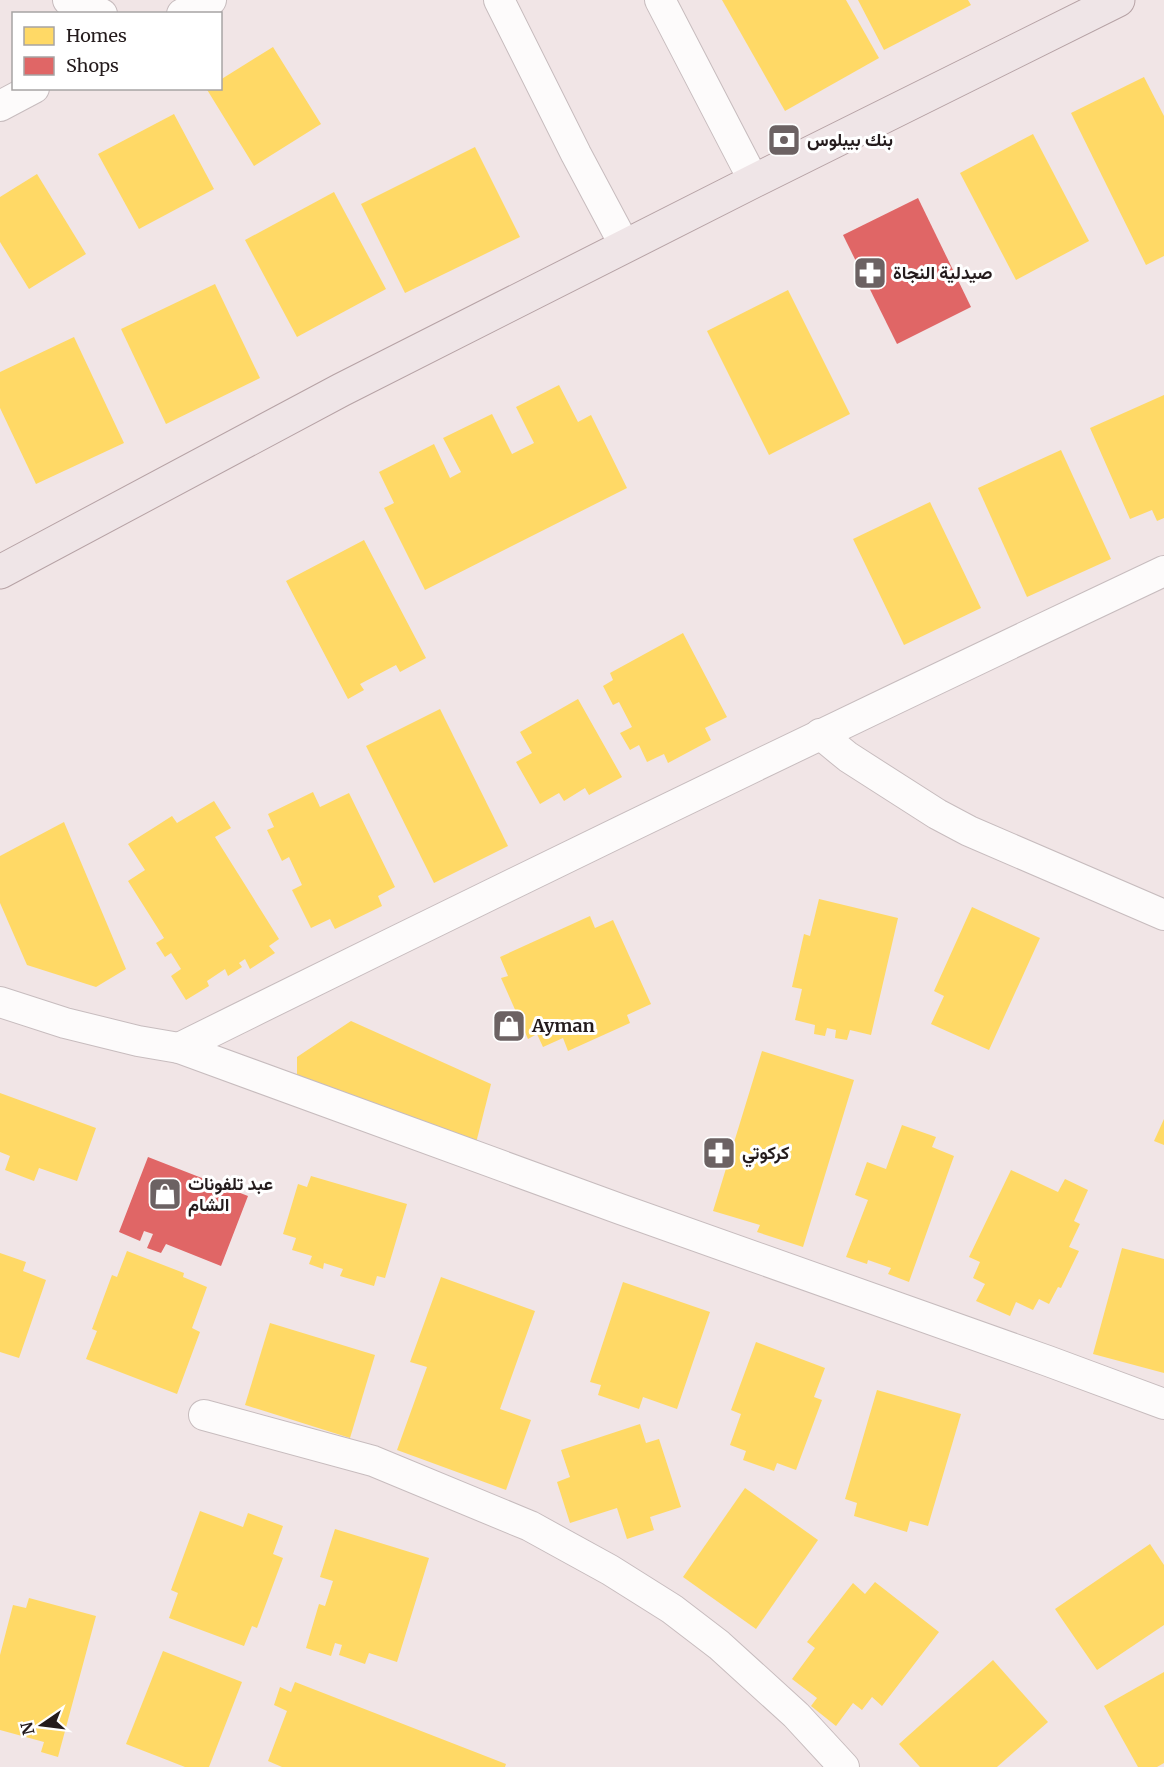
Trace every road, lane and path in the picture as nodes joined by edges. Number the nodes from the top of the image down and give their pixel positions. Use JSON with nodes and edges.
{"nodes":[{"id":1,"x":68,"y":0,"type":"edge"},
{"id":2,"x":211,"y":0,"type":"edge"},
{"id":3,"x":499,"y":0,"type":"edge"},
{"id":4,"x":660,"y":0,"type":"edge"},
{"id":5,"x":1118,"y":0,"type":"edge"},
{"id":6,"x":97,"y":12,"type":"edge"},
{"id":7,"x":186,"y":12,"type":"edge"},
{"id":8,"x":30,"y":90,"type":"edge"},
{"id":9,"x":0,"y":105,"type":"edge"},
{"id":10,"x":754,"y":181,"type":"junction"},
{"id":11,"x":625,"y":246,"type":"junction"},
{"id":12,"x":1164,"y":571,"type":"edge"},
{"id":13,"x":0,"y":572,"type":"edge"},
{"id":14,"x":820,"y":734,"type":"junction"},
{"id":15,"x":1164,"y":915,"type":"edge"},
{"id":16,"x":0,"y":1002,"type":"edge"},
{"id":17,"x":179,"y":1048,"type":"junction"},
{"id":18,"x":1164,"y":1404,"type":"edge"},
{"id":19,"x":204,"y":1415,"type":"dead end"},
{"id":20,"x":844,"y":1767,"type":"edge"}],
"edges":[{"from":1,"to":6,"type":"street"},
{"from":2,"to":7,"type":"street"},
{"from":3,"to":11,"type":"street"},
{"from":4,"to":10,"type":"street"},
{"from":5,"to":10,"type":"main road"},
{"from":8,"to":9,"type":"street"},
{"from":10,"to":11,"type":"main road"},
{"from":11,"to":13,"type":"main road"},
{"from":12,"to":14,"type":"street"},
{"from":14,"to":15,"type":"street"},
{"from":14,"to":17,"type":"street"},
{"from":16,"to":17,"type":"street"},
{"from":17,"to":18,"type":"street"},
{"from":19,"to":20,"type":"street"}]}
